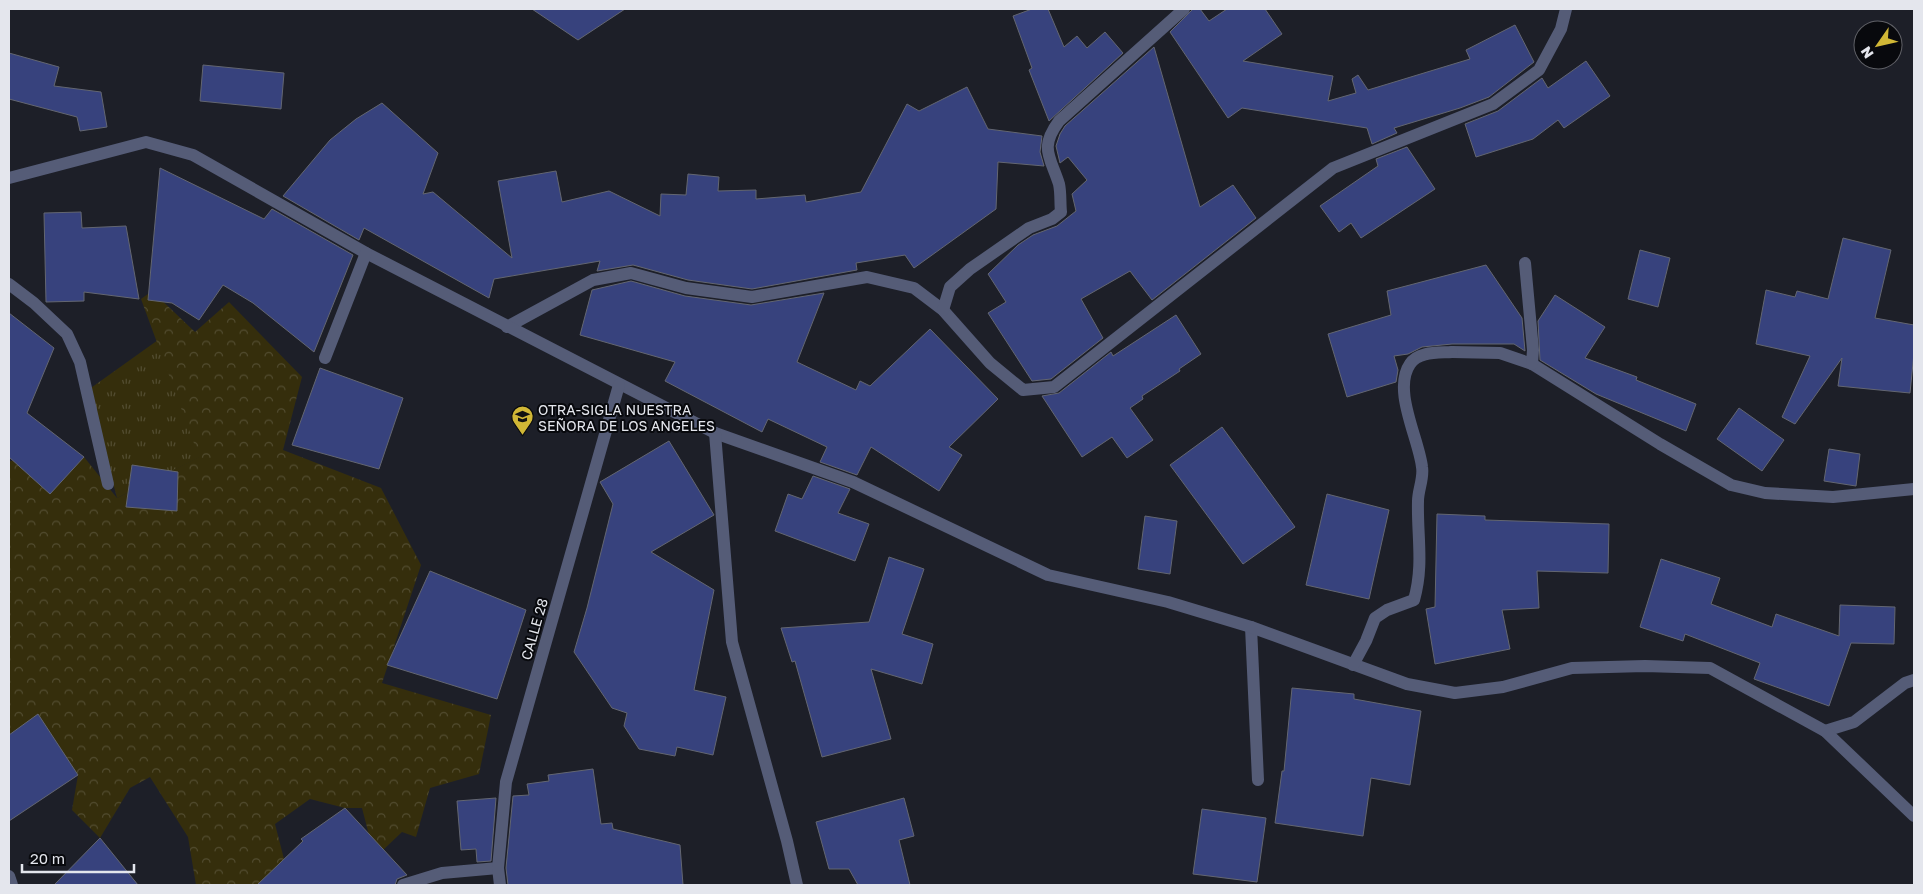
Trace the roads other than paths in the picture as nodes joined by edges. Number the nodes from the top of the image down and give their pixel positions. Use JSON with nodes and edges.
{"nodes":[{"id":1,"x":1184,"y":9,"type":"edge"},
{"id":2,"x":1566,"y":9,"type":"edge"},
{"id":3,"x":9,"y":178,"type":"edge"},
{"id":4,"x":366,"y":253,"type":"junction"},
{"id":5,"x":1525,"y":263,"type":"dead end"},
{"id":6,"x":9,"y":284,"type":"edge"},
{"id":7,"x":943,"y":310,"type":"junction"},
{"id":8,"x":507,"y":327,"type":"junction"},
{"id":9,"x":325,"y":358,"type":"dead end"},
{"id":10,"x":1532,"y":364,"type":"junction"},
{"id":11,"x":619,"y":385,"type":"junction"},
{"id":12,"x":715,"y":433,"type":"junction"},
{"id":13,"x":108,"y":484,"type":"dead end"},
{"id":14,"x":1914,"y":489,"type":"edge"},
{"id":15,"x":1252,"y":627,"type":"junction"},
{"id":16,"x":1353,"y":665,"type":"junction"},
{"id":17,"x":1914,"y":680,"type":"edge"},
{"id":18,"x":1825,"y":731,"type":"junction"},
{"id":19,"x":1258,"y":780,"type":"dead end"},
{"id":20,"x":1914,"y":816,"type":"edge"},
{"id":21,"x":498,"y":868,"type":"junction"},
{"id":22,"x":9,"y":876,"type":"edge"},
{"id":23,"x":12,"y":885,"type":"edge"},
{"id":24,"x":403,"y":885,"type":"edge"},
{"id":25,"x":500,"y":885,"type":"edge"},
{"id":26,"x":797,"y":885,"type":"edge"}],
"edges":[{"from":1,"to":7,"type":"street"},
{"from":2,"to":7,"type":"street"},
{"from":3,"to":4,"type":"street"},
{"from":4,"to":8,"type":"street"},
{"from":4,"to":9,"type":"street"},
{"from":5,"to":10,"type":"street"},
{"from":6,"to":13,"type":"street"},
{"from":7,"to":8,"type":"street"},
{"from":8,"to":11,"type":"street"},
{"from":10,"to":14,"type":"street"},
{"from":10,"to":16,"type":"street"},
{"from":11,"to":12,"type":"street"},
{"from":11,"to":21,"type":"street","name":"CALLE 28"},
{"from":12,"to":15,"type":"street"},
{"from":12,"to":26,"type":"street"},
{"from":15,"to":16,"type":"street"},
{"from":15,"to":19,"type":"street"},
{"from":16,"to":18,"type":"street"},
{"from":17,"to":18,"type":"street"},
{"from":18,"to":20,"type":"street"},
{"from":21,"to":24,"type":"street"},
{"from":21,"to":25,"type":"street","name":"CALLE 28"},
{"from":22,"to":23,"type":"street"}]}
